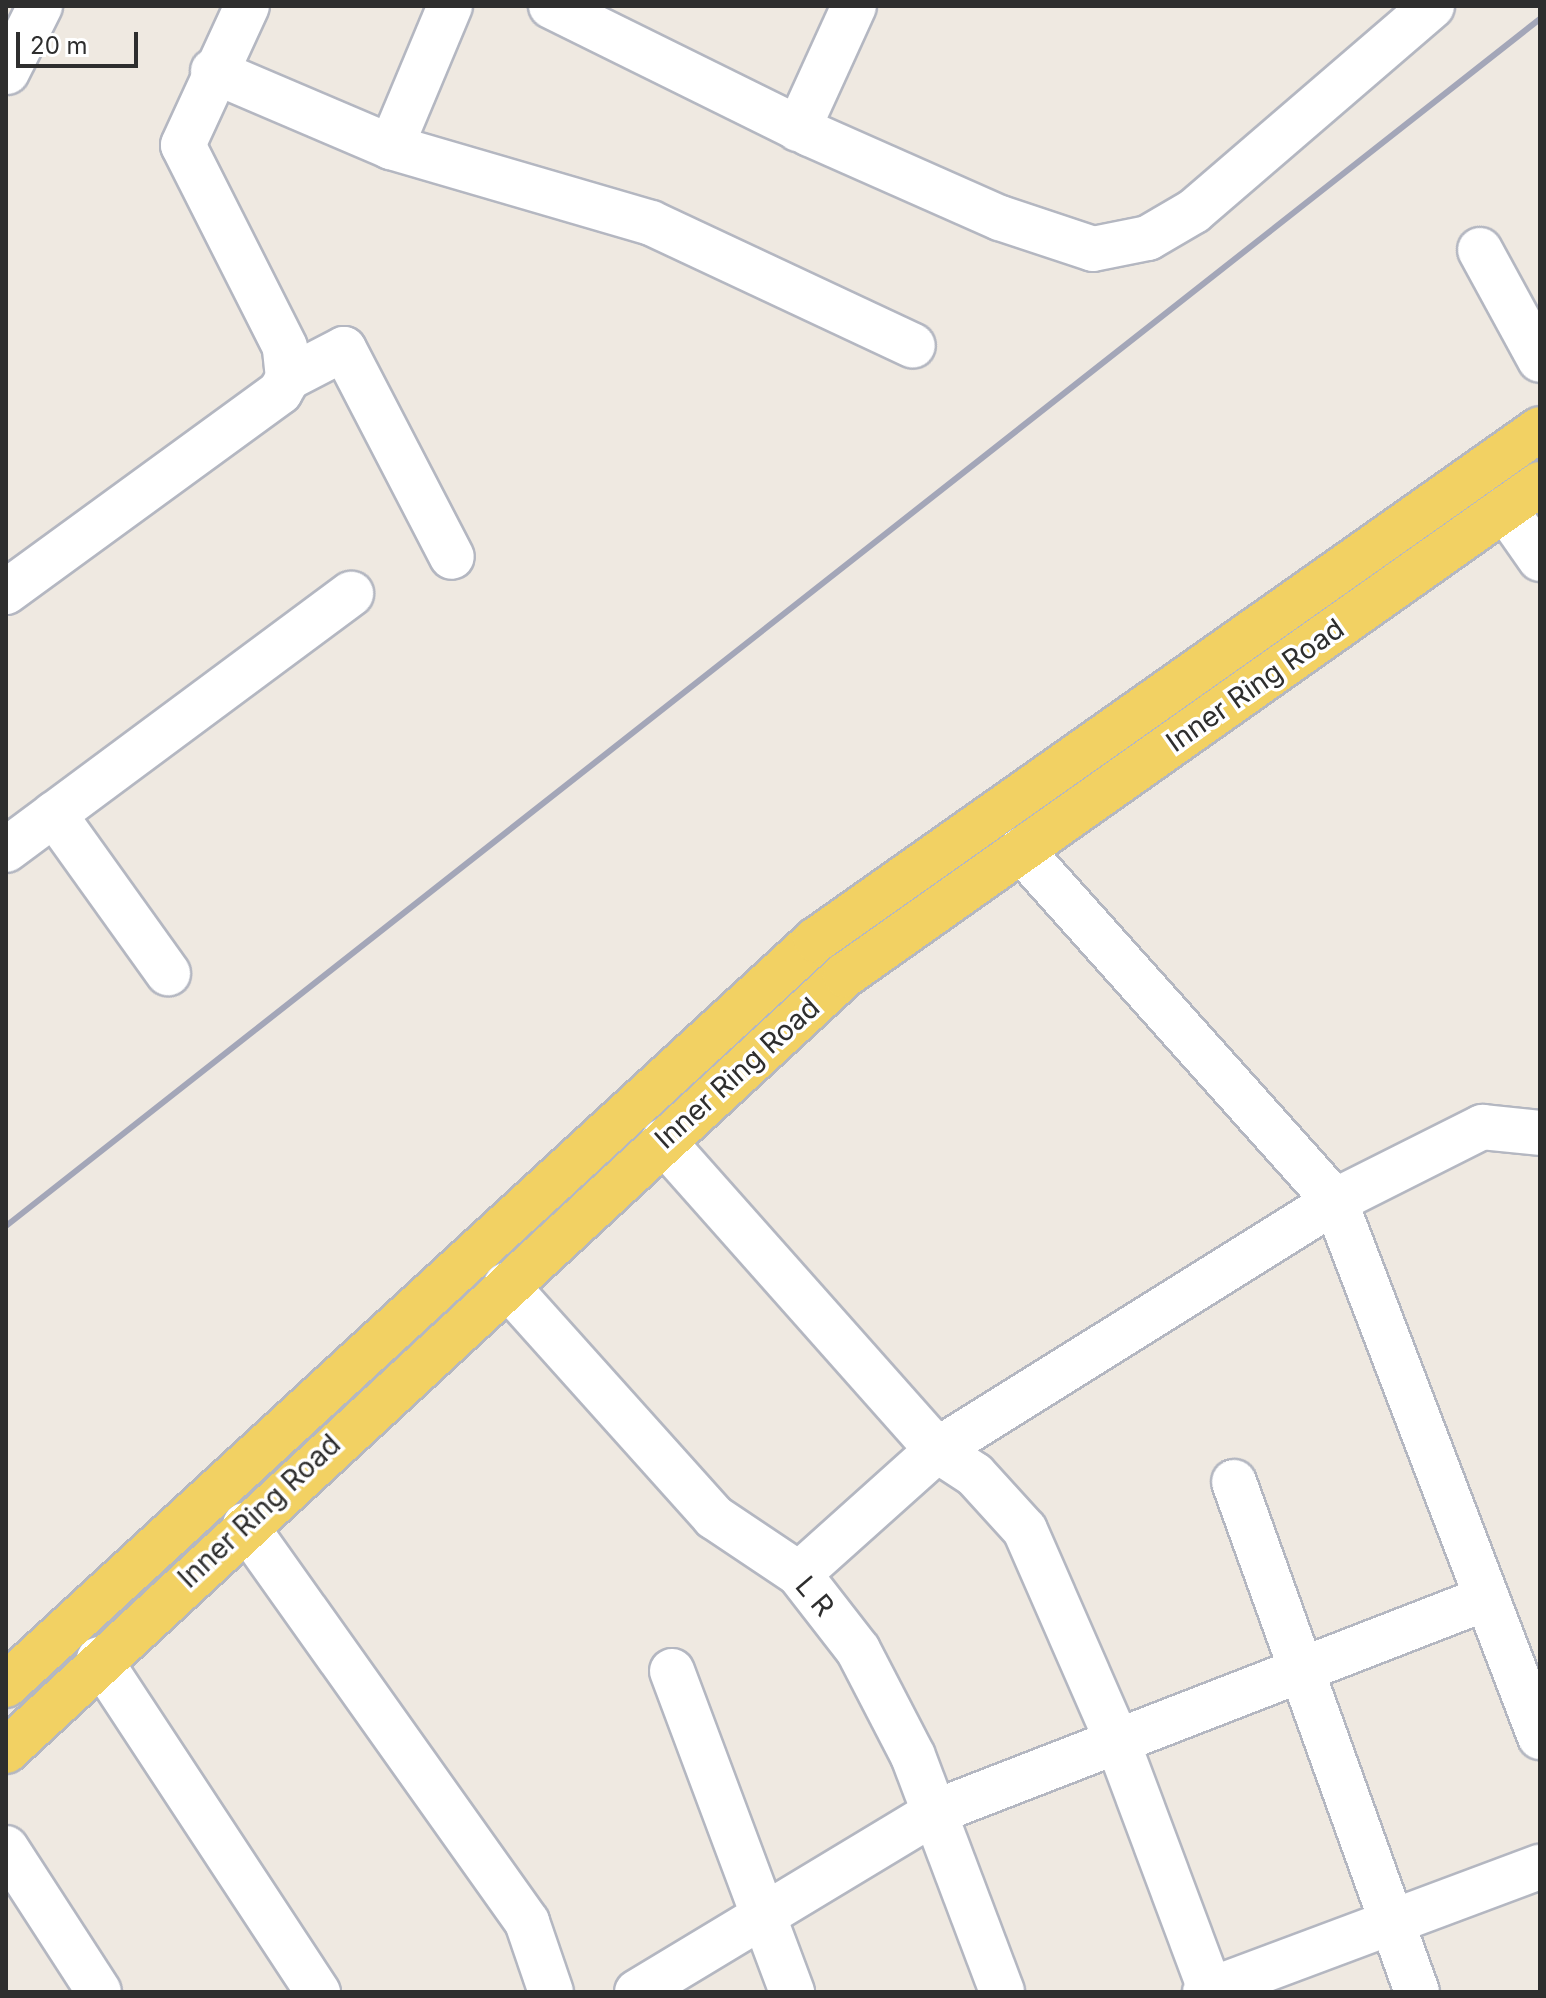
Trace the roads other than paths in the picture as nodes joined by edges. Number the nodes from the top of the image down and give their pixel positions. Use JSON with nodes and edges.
{"nodes":[{"id":1,"x":40,"y":6,"type":"edge"},
{"id":2,"x":247,"y":6,"type":"edge"},
{"id":3,"x":450,"y":6,"type":"edge"},
{"id":4,"x":551,"y":6,"type":"edge"},
{"id":5,"x":854,"y":6,"type":"edge"},
{"id":6,"x":1432,"y":6,"type":"edge"},
{"id":7,"x":213,"y":71,"type":"junction"},
{"id":8,"x":7,"y":72,"type":"edge"},
{"id":9,"x":798,"y":129,"type":"junction"},
{"id":10,"x":391,"y":147,"type":"junction"},
{"id":11,"x":1480,"y":250,"type":"dead end"},
{"id":12,"x":913,"y":346,"type":"dead end"},
{"id":13,"x":1540,"y":360,"type":"edge"},
{"id":14,"x":288,"y":378,"type":"junction"},
{"id":15,"x":1540,"y":429,"type":"edge"},
{"id":16,"x":1523,"y":496,"type":"edge"},
{"id":17,"x":452,"y":557,"type":"dead end"},
{"id":18,"x":1540,"y":559,"type":"edge"},
{"id":19,"x":6,"y":592,"type":"edge"},
{"id":20,"x":351,"y":594,"type":"dead end"},
{"id":21,"x":54,"y":814,"type":"junction"},
{"id":22,"x":6,"y":850,"type":"edge"},
{"id":23,"x":1021,"y":850,"type":"junction"},
{"id":24,"x":168,"y":973,"type":"dead end"},
{"id":25,"x":1540,"y":1133,"type":"edge"},
{"id":26,"x":663,"y":1141,"type":"junction"},
{"id":27,"x":1335,"y":1201,"type":"junction"},
{"id":28,"x":506,"y":1285,"type":"junction"},
{"id":29,"x":937,"y":1450,"type":"junction"},
{"id":30,"x":1234,"y":1482,"type":"dead end"},
{"id":31,"x":245,"y":1525,"type":"junction"},
{"id":32,"x":799,"y":1574,"type":"junction"},
{"id":33,"x":1487,"y":1598,"type":"junction"},
{"id":34,"x":99,"y":1659,"type":"junction"},
{"id":35,"x":672,"y":1671,"type":"dead end"},
{"id":36,"x":1301,"y":1671,"type":"junction"},
{"id":37,"x":6,"y":1685,"type":"edge"},
{"id":38,"x":1540,"y":1737,"type":"edge"},
{"id":39,"x":1118,"y":1743,"type":"junction"},
{"id":40,"x":6,"y":1751,"type":"edge"},
{"id":41,"x":935,"y":1812,"type":"junction"},
{"id":42,"x":6,"y":1848,"type":"edge"},
{"id":43,"x":1540,"y":1867,"type":"edge"},
{"id":44,"x":765,"y":1920,"type":"junction"},
{"id":45,"x":1391,"y":1924,"type":"junction"},
{"id":46,"x":1209,"y":1991,"type":"edge"},
{"id":47,"x":99,"y":1992,"type":"edge"},
{"id":48,"x":318,"y":1992,"type":"edge"},
{"id":49,"x":551,"y":1992,"type":"edge"},
{"id":50,"x":637,"y":1992,"type":"edge"},
{"id":51,"x":792,"y":1992,"type":"edge"},
{"id":52,"x":1002,"y":1992,"type":"edge"},
{"id":53,"x":1417,"y":1992,"type":"edge"}],
"edges":[{"from":1,"to":8,"type":"street"},
{"from":2,"to":7,"type":"street"},
{"from":3,"to":10,"type":"street"},
{"from":4,"to":9,"type":"street"},
{"from":5,"to":9,"type":"street"},
{"from":6,"to":9,"type":"street"},
{"from":7,"to":10,"type":"street"},
{"from":7,"to":14,"type":"street"},
{"from":10,"to":12,"type":"street"},
{"from":11,"to":13,"type":"street"},
{"from":14,"to":17,"type":"street"},
{"from":14,"to":19,"type":"street"},
{"from":15,"to":37,"type":"main road","name":"Inner Ring Road"},
{"from":16,"to":18,"type":"street"},
{"from":16,"to":23,"type":"main road","name":"Inner Ring Road"},
{"from":20,"to":21,"type":"street"},
{"from":21,"to":22,"type":"street"},
{"from":21,"to":24,"type":"street"},
{"from":23,"to":26,"type":"main road","name":"Inner Ring Road"},
{"from":23,"to":27,"type":"street"},
{"from":25,"to":27,"type":"street"},
{"from":26,"to":28,"type":"main road","name":"Inner Ring Road"},
{"from":26,"to":29,"type":"street"},
{"from":27,"to":29,"type":"street"},
{"from":27,"to":33,"type":"street"},
{"from":28,"to":31,"type":"main road","name":"Inner Ring Road"},
{"from":28,"to":32,"type":"street","name":"L R"},
{"from":29,"to":32,"type":"street"},
{"from":29,"to":39,"type":"street"},
{"from":30,"to":36,"type":"street"},
{"from":31,"to":34,"type":"main road","name":"Inner Ring Road"},
{"from":31,"to":49,"type":"street"},
{"from":32,"to":41,"type":"street","name":"L R"},
{"from":33,"to":36,"type":"street"},
{"from":33,"to":38,"type":"street"},
{"from":34,"to":40,"type":"main road","name":"Inner Ring Road"},
{"from":34,"to":48,"type":"street"},
{"from":35,"to":44,"type":"street"},
{"from":36,"to":39,"type":"street"},
{"from":36,"to":45,"type":"street"},
{"from":39,"to":41,"type":"street"},
{"from":39,"to":46,"type":"street"},
{"from":41,"to":44,"type":"street"},
{"from":41,"to":52,"type":"street","name":"L R"},
{"from":42,"to":47,"type":"street"},
{"from":43,"to":45,"type":"street"},
{"from":44,"to":50,"type":"street"},
{"from":44,"to":51,"type":"street"},
{"from":45,"to":46,"type":"street"},
{"from":45,"to":53,"type":"street"}]}
